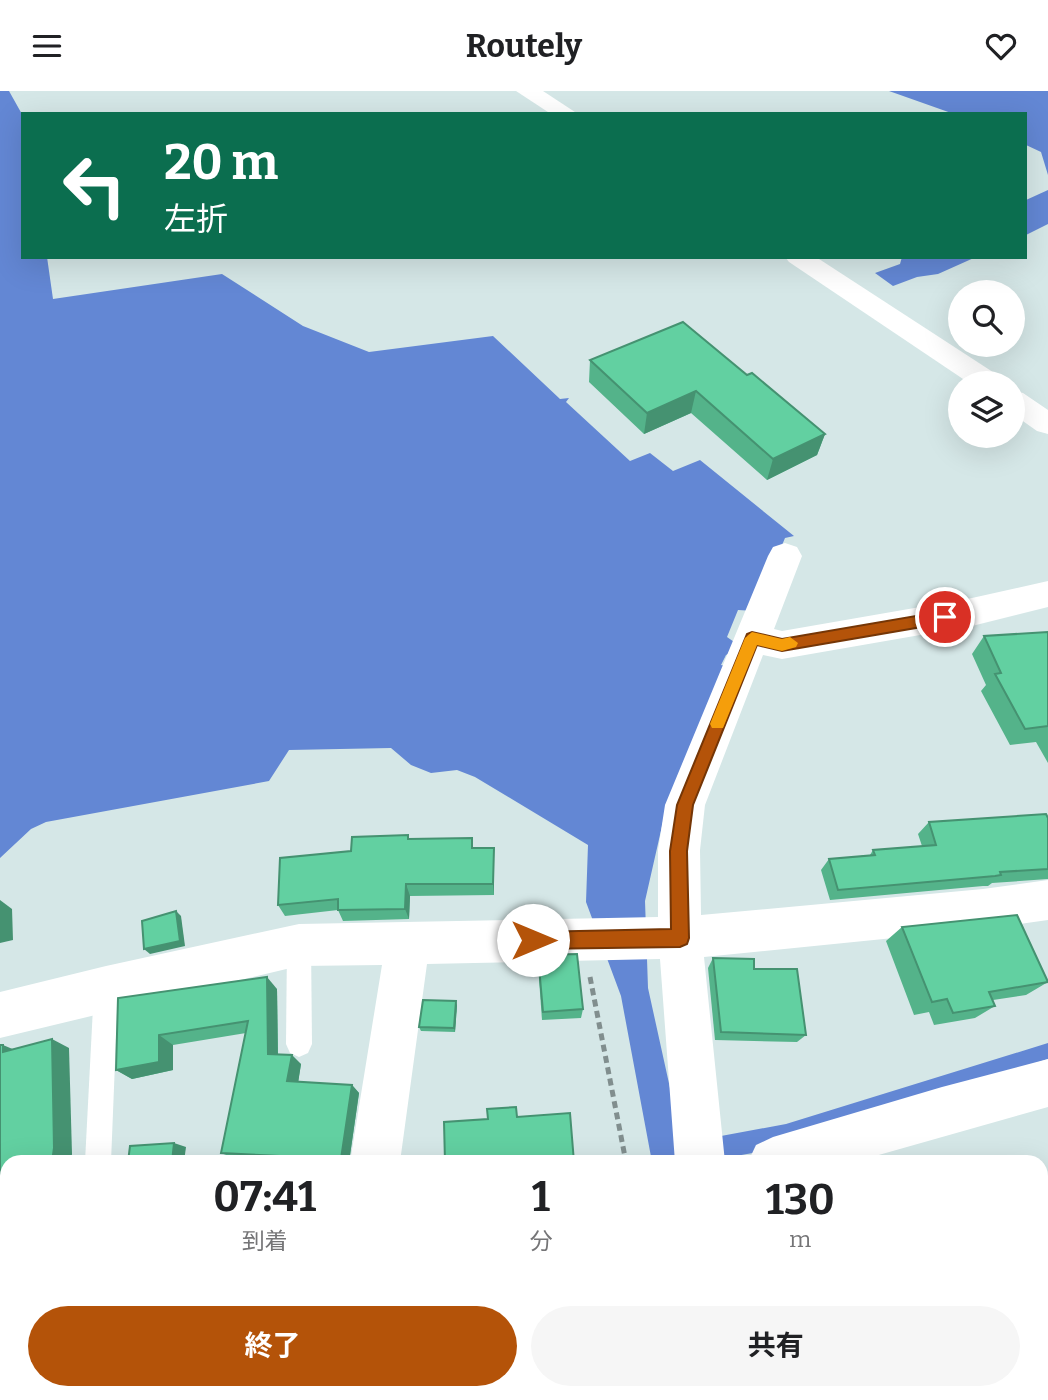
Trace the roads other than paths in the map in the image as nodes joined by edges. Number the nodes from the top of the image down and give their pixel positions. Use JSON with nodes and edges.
{"nodes":[{"id":1,"x":527,"y":91,"type":"edge"},
{"id":2,"x":564,"y":112,"type":"edge"},
{"id":3,"x":801,"y":259,"type":"edge"},
{"id":4,"x":971,"y":371,"type":"edge"},
{"id":5,"x":1025,"y":403,"type":"edge"},
{"id":6,"x":1025,"y":408,"type":"edge"},
{"id":7,"x":1048,"y":409,"type":"edge"},
{"id":8,"x":1048,"y":424,"type":"edge"},
{"id":9,"x":785,"y":557,"type":"dead end"},
{"id":10,"x":1048,"y":594,"type":"edge"},
{"id":11,"x":752,"y":638,"type":"junction"},
{"id":12,"x":1048,"y":899,"type":"edge"},
{"id":13,"x":673,"y":938,"type":"junction"},
{"id":14,"x":408,"y":941,"type":"junction"},
{"id":15,"x":299,"y":946,"type":"junction"},
{"id":16,"x":106,"y":988,"type":"junction"},
{"id":17,"x":0,"y":1015,"type":"edge"},
{"id":18,"x":299,"y":1044,"type":"dead end"},
{"id":19,"x":1048,"y":1083,"type":"edge"},
{"id":20,"x":699,"y":1145,"type":"edge"},
{"id":21,"x":98,"y":1155,"type":"edge"},
{"id":22,"x":376,"y":1155,"type":"edge"},
{"id":23,"x":796,"y":1155,"type":"edge"}],
"edges":[{"from":1,"to":2,"type":"street"},
{"from":3,"to":4,"type":"street"},
{"from":5,"to":7,"type":"lane"},
{"from":6,"to":8,"type":"street"},
{"from":9,"to":11,"type":"street"},
{"from":10,"to":11,"type":"street"},
{"from":11,"to":13,"type":"street"},
{"from":12,"to":13,"type":"street"},
{"from":13,"to":14,"type":"street"},
{"from":13,"to":20,"type":"street"},
{"from":14,"to":15,"type":"street"},
{"from":14,"to":22,"type":"street"},
{"from":15,"to":16,"type":"street"},
{"from":15,"to":18,"type":"lane"},
{"from":16,"to":17,"type":"street"},
{"from":16,"to":21,"type":"lane"},
{"from":19,"to":23,"type":"street"}]}
